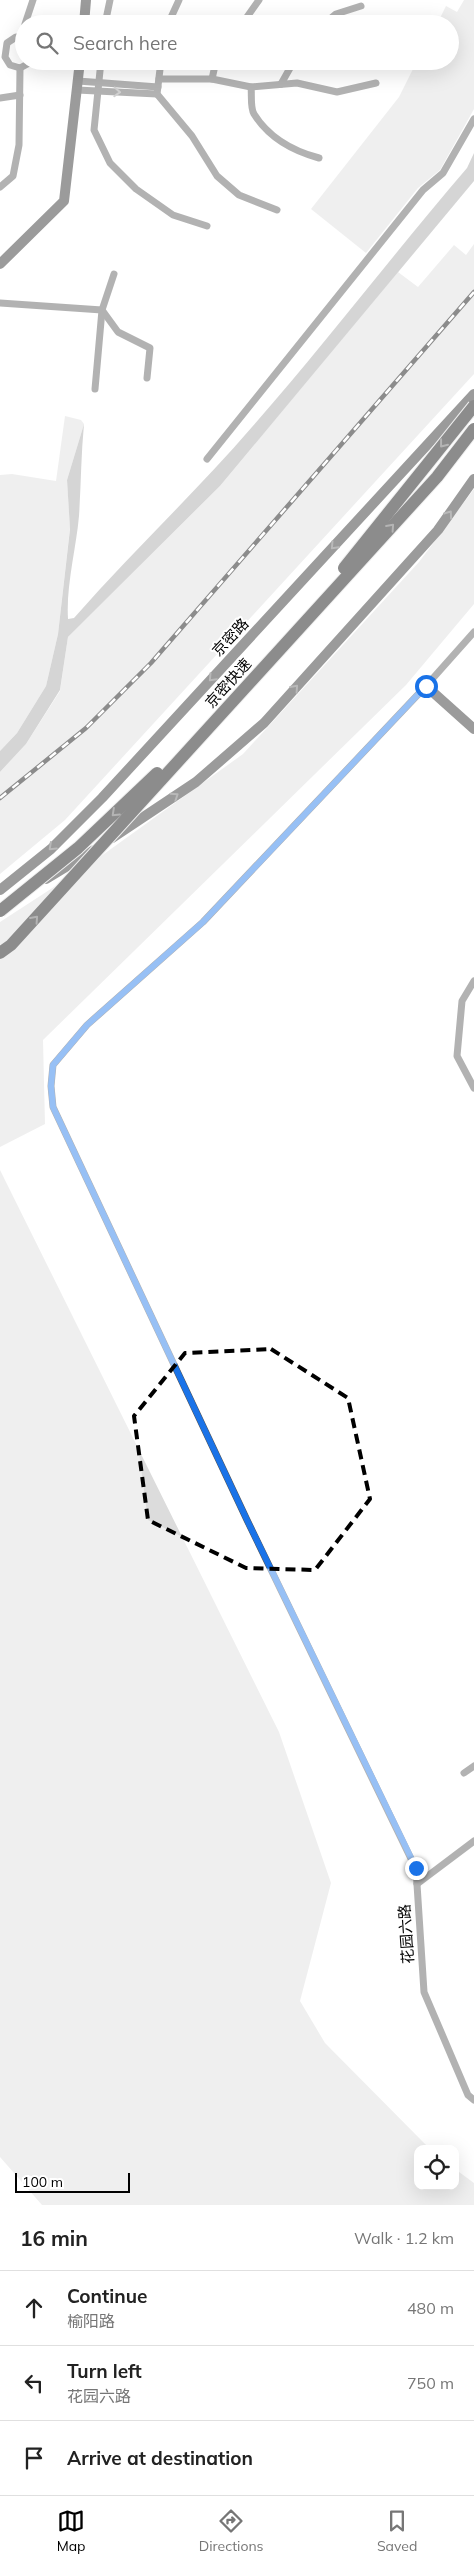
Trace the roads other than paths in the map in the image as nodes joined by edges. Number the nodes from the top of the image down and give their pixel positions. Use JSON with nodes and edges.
{"nodes":[{"id":1,"x":33,"y":0,"type":"edge"},
{"id":2,"x":86,"y":0,"type":"edge"},
{"id":3,"x":110,"y":0,"type":"edge"},
{"id":4,"x":179,"y":0,"type":"edge"},
{"id":5,"x":259,"y":0,"type":"edge"},
{"id":6,"x":361,"y":6,"type":"dead end"},
{"id":7,"x":28,"y":15,"type":"edge"},
{"id":8,"x":85,"y":15,"type":"edge"},
{"id":9,"x":107,"y":15,"type":"edge"},
{"id":10,"x":172,"y":15,"type":"edge"},
{"id":11,"x":248,"y":15,"type":"edge"},
{"id":12,"x":335,"y":15,"type":"edge"},
{"id":13,"x":15,"y":39,"type":"edge"},
{"id":14,"x":2,"y":52,"type":"edge"},
{"id":15,"x":15,"y":66,"type":"edge"},
{"id":16,"x":20,"y":70,"type":"edge"},
{"id":17,"x":79,"y":70,"type":"edge"},
{"id":18,"x":101,"y":70,"type":"edge"},
{"id":19,"x":160,"y":70,"type":"edge"},
{"id":20,"x":214,"y":70,"type":"edge"},
{"id":21,"x":289,"y":70,"type":"edge"},
{"id":22,"x":159,"y":79,"type":"junction"},
{"id":23,"x":212,"y":79,"type":"junction"},
{"id":24,"x":100,"y":83,"type":"junction"},
{"id":25,"x":376,"y":83,"type":"dead end"},
{"id":26,"x":281,"y":84,"type":"junction"},
{"id":27,"x":78,"y":86,"type":"junction"},
{"id":28,"x":251,"y":87,"type":"junction"},
{"id":29,"x":158,"y":90,"type":"junction"},
{"id":30,"x":100,"y":91,"type":"junction"},
{"id":31,"x":20,"y":95,"type":"junction"},
{"id":32,"x":0,"y":98,"type":"edge"},
{"id":33,"x":474,"y":119,"type":"edge"},
{"id":34,"x":319,"y":158,"type":"dead end"},
{"id":35,"x":0,"y":187,"type":"edge"},
{"id":36,"x":277,"y":210,"type":"dead end"},
{"id":37,"x":208,"y":226,"type":"dead end"},
{"id":38,"x":0,"y":264,"type":"edge"},
{"id":39,"x":114,"y":274,"type":"dead end"},
{"id":40,"x":0,"y":303,"type":"edge"},
{"id":41,"x":102,"y":310,"type":"junction"},
{"id":42,"x":147,"y":378,"type":"dead end"},
{"id":43,"x":95,"y":389,"type":"dead end"},
{"id":44,"x":474,"y":394,"type":"edge"},
{"id":45,"x":474,"y":406,"type":"edge"},
{"id":46,"x":474,"y":429,"type":"edge"},
{"id":47,"x":207,"y":459,"type":"dead end"},
{"id":48,"x":474,"y":479,"type":"edge"},
{"id":49,"x":474,"y":632,"type":"edge"},
{"id":50,"x":426,"y":686,"type":"junction"},
{"id":51,"x":474,"y":729,"type":"edge"},
{"id":52,"x":0,"y":890,"type":"edge"},
{"id":53,"x":0,"y":906,"type":"edge"},
{"id":54,"x":0,"y":911,"type":"edge"},
{"id":55,"x":0,"y":953,"type":"edge"},
{"id":56,"x":474,"y":982,"type":"edge"},
{"id":57,"x":474,"y":1088,"type":"edge"},
{"id":58,"x":474,"y":1766,"type":"edge"},
{"id":59,"x":464,"y":1773,"type":"dead end"},
{"id":60,"x":474,"y":1841,"type":"edge"},
{"id":61,"x":417,"y":1884,"type":"junction"},
{"id":62,"x":474,"y":2100,"type":"edge"}],
"edges":[{"from":1,"to":7,"type":"street"},
{"from":2,"to":8,"type":"main road"},
{"from":3,"to":9,"type":"street"},
{"from":4,"to":10,"type":"street"},
{"from":5,"to":11,"type":"street"},
{"from":6,"to":12,"type":"street"},
{"from":13,"to":14,"type":"street"},
{"from":14,"to":15,"type":"street"},
{"from":16,"to":31,"type":"street"},
{"from":17,"to":27,"type":"main road"},
{"from":18,"to":24,"type":"street"},
{"from":19,"to":22,"type":"street"},
{"from":20,"to":23,"type":"street"},
{"from":21,"to":26,"type":"street"},
{"from":22,"to":23,"type":"street"},
{"from":22,"to":29,"type":"street"},
{"from":23,"to":28,"type":"street"},
{"from":24,"to":27,"type":"street"},
{"from":24,"to":29,"type":"street"},
{"from":24,"to":30,"type":"street"},
{"from":25,"to":26,"type":"street"},
{"from":26,"to":28,"type":"street"},
{"from":27,"to":30,"type":"street"},
{"from":27,"to":38,"type":"main road"},
{"from":28,"to":34,"type":"street"},
{"from":30,"to":29,"type":"street","one_way":true},
{"from":29,"to":36,"type":"street"},
{"from":30,"to":37,"type":"street"},
{"from":31,"to":32,"type":"street"},
{"from":31,"to":35,"type":"street"},
{"from":33,"to":47,"type":"street"},
{"from":39,"to":41,"type":"street"},
{"from":40,"to":41,"type":"street"},
{"from":41,"to":42,"type":"street"},
{"from":41,"to":43,"type":"street"},
{"from":44,"to":52,"type":"main road","name":"京密路","one_way":true},
{"from":45,"to":54,"type":"highway","name":"京密快速","one_way":true,"bridge":true},
{"from":55,"to":46,"type":"highway","name":"京密快速","one_way":true,"bridge":true},
{"from":53,"to":48,"type":"main road","one_way":true},
{"from":49,"to":50,"type":"street","name":"花园六路"},
{"from":50,"to":51,"type":"main road"},
{"from":50,"to":61,"type":"street","name":"花园六路"},
{"from":56,"to":57,"type":"street"},
{"from":58,"to":59,"type":"street"},
{"from":60,"to":61,"type":"street"},
{"from":61,"to":62,"type":"street","name":"花园六路"}]}
